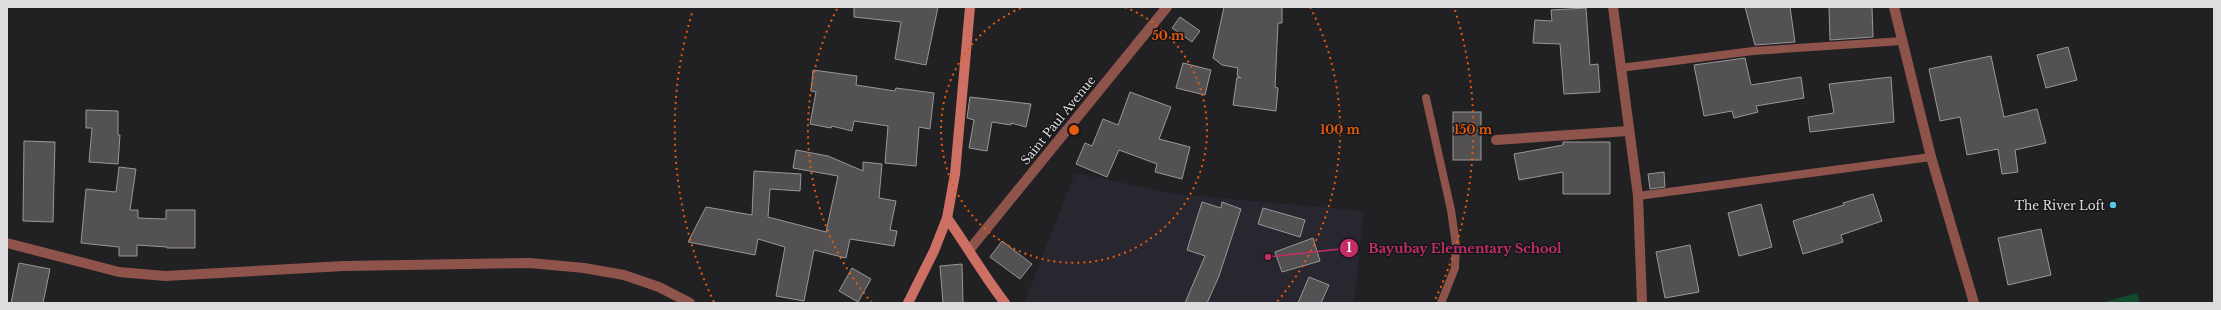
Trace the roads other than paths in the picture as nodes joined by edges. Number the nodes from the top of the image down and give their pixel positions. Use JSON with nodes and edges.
{"nodes":[{"id":1,"x":970,"y":7,"type":"edge"},
{"id":2,"x":1167,"y":7,"type":"edge"},
{"id":3,"x":1613,"y":7,"type":"edge"},
{"id":4,"x":1894,"y":7,"type":"edge"},
{"id":5,"x":1902,"y":41,"type":"junction"},
{"id":6,"x":1620,"y":68,"type":"junction"},
{"id":7,"x":1426,"y":98,"type":"dead end"},
{"id":8,"x":1628,"y":131,"type":"junction"},
{"id":9,"x":1496,"y":140,"type":"dead end"},
{"id":10,"x":1931,"y":157,"type":"junction"},
{"id":11,"x":1638,"y":196,"type":"junction"},
{"id":12,"x":947,"y":218,"type":"junction"},
{"id":13,"x":7,"y":243,"type":"edge"},
{"id":14,"x":970,"y":250,"type":"junction"},
{"id":15,"x":690,"y":303,"type":"edge"},
{"id":16,"x":908,"y":303,"type":"edge"},
{"id":17,"x":1005,"y":303,"type":"edge"},
{"id":18,"x":1441,"y":303,"type":"edge"},
{"id":19,"x":1642,"y":303,"type":"edge"},
{"id":20,"x":1974,"y":303,"type":"edge"}],
"edges":[{"from":1,"to":12,"type":"main road"},
{"from":2,"to":14,"type":"street","name":"Saint Paul Avenue"},
{"from":3,"to":6,"type":"street"},
{"from":4,"to":5,"type":"street"},
{"from":5,"to":6,"type":"lane"},
{"from":5,"to":10,"type":"street"},
{"from":6,"to":8,"type":"street"},
{"from":7,"to":18,"type":"lane"},
{"from":8,"to":9,"type":"street"},
{"from":8,"to":11,"type":"street"},
{"from":10,"to":11,"type":"lane"},
{"from":10,"to":20,"type":"street"},
{"from":11,"to":19,"type":"street"},
{"from":12,"to":14,"type":"main road"},
{"from":12,"to":16,"type":"main road"},
{"from":13,"to":15,"type":"street"},
{"from":14,"to":17,"type":"main road"}]}
